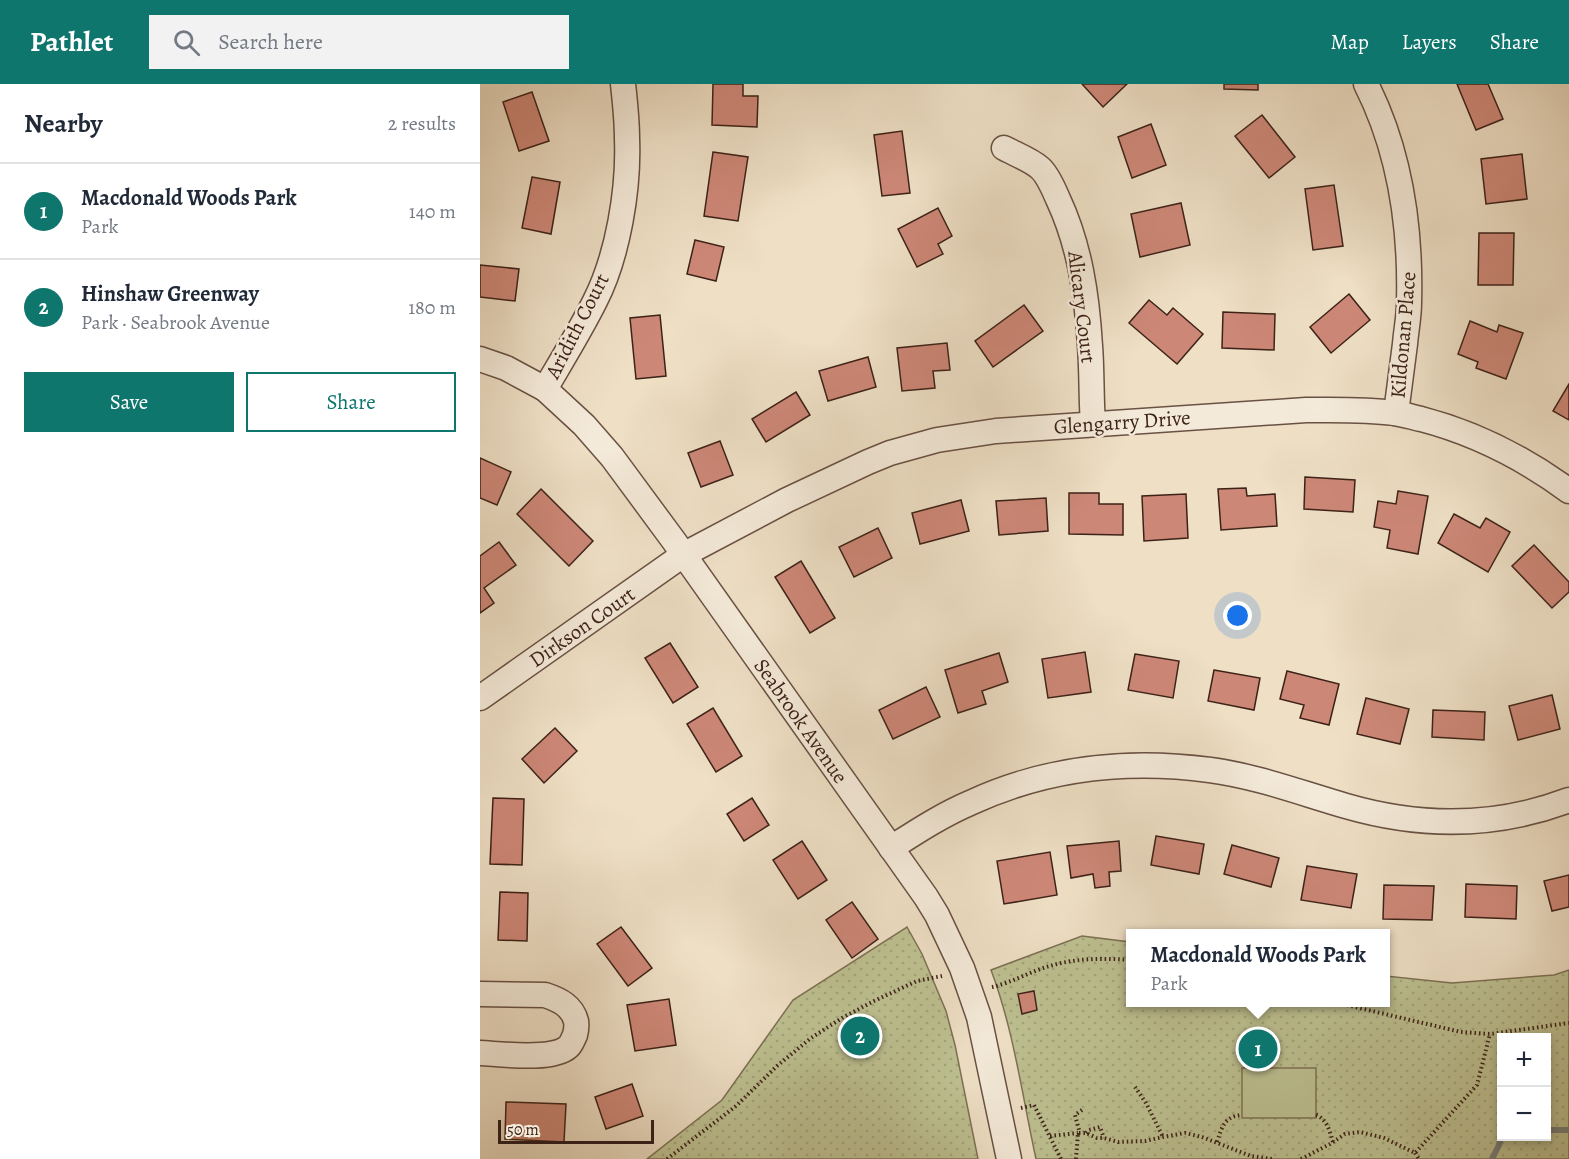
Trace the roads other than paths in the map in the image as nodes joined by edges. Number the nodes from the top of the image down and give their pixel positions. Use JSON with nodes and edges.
{"nodes":[{"id":1,"x":623,"y":84,"type":"edge"},
{"id":2,"x":1366,"y":84,"type":"edge"},
{"id":3,"x":1004,"y":148,"type":"dead end"},
{"id":4,"x":480,"y":359,"type":"edge"},
{"id":5,"x":545,"y":389,"type":"junction"},
{"id":6,"x":1396,"y":413,"type":"junction"},
{"id":7,"x":1093,"y":424,"type":"junction"},
{"id":8,"x":1569,"y":491,"type":"edge"},
{"id":9,"x":683,"y":555,"type":"junction"},
{"id":10,"x":480,"y":698,"type":"edge"},
{"id":11,"x":1569,"y":800,"type":"edge"},
{"id":12,"x":891,"y":848,"type":"junction"},
{"id":13,"x":480,"y":994,"type":"edge"},
{"id":14,"x":480,"y":1053,"type":"edge"},
{"id":15,"x":1009,"y":1159,"type":"edge"}],
"edges":[{"from":1,"to":5,"type":"street","name":"Aridith Court"},
{"from":2,"to":6,"type":"street","name":"Kildonan Place"},
{"from":3,"to":7,"type":"street","name":"Alicary Court"},
{"from":4,"to":5,"type":"street","name":"Seabrook Avenue"},
{"from":5,"to":9,"type":"street","name":"Seabrook Avenue"},
{"from":6,"to":7,"type":"street","name":"Glengarry Drive"},
{"from":6,"to":8,"type":"street","name":"Glengarry Drive"},
{"from":7,"to":9,"type":"street","name":"Glengarry Drive"},
{"from":9,"to":10,"type":"street","name":"Dirkson Court"},
{"from":9,"to":12,"type":"street","name":"Seabrook Avenue"},
{"from":11,"to":12,"type":"street"},
{"from":12,"to":15,"type":"street","name":"Seabrook Avenue"},
{"from":13,"to":14,"type":"street"}]}
